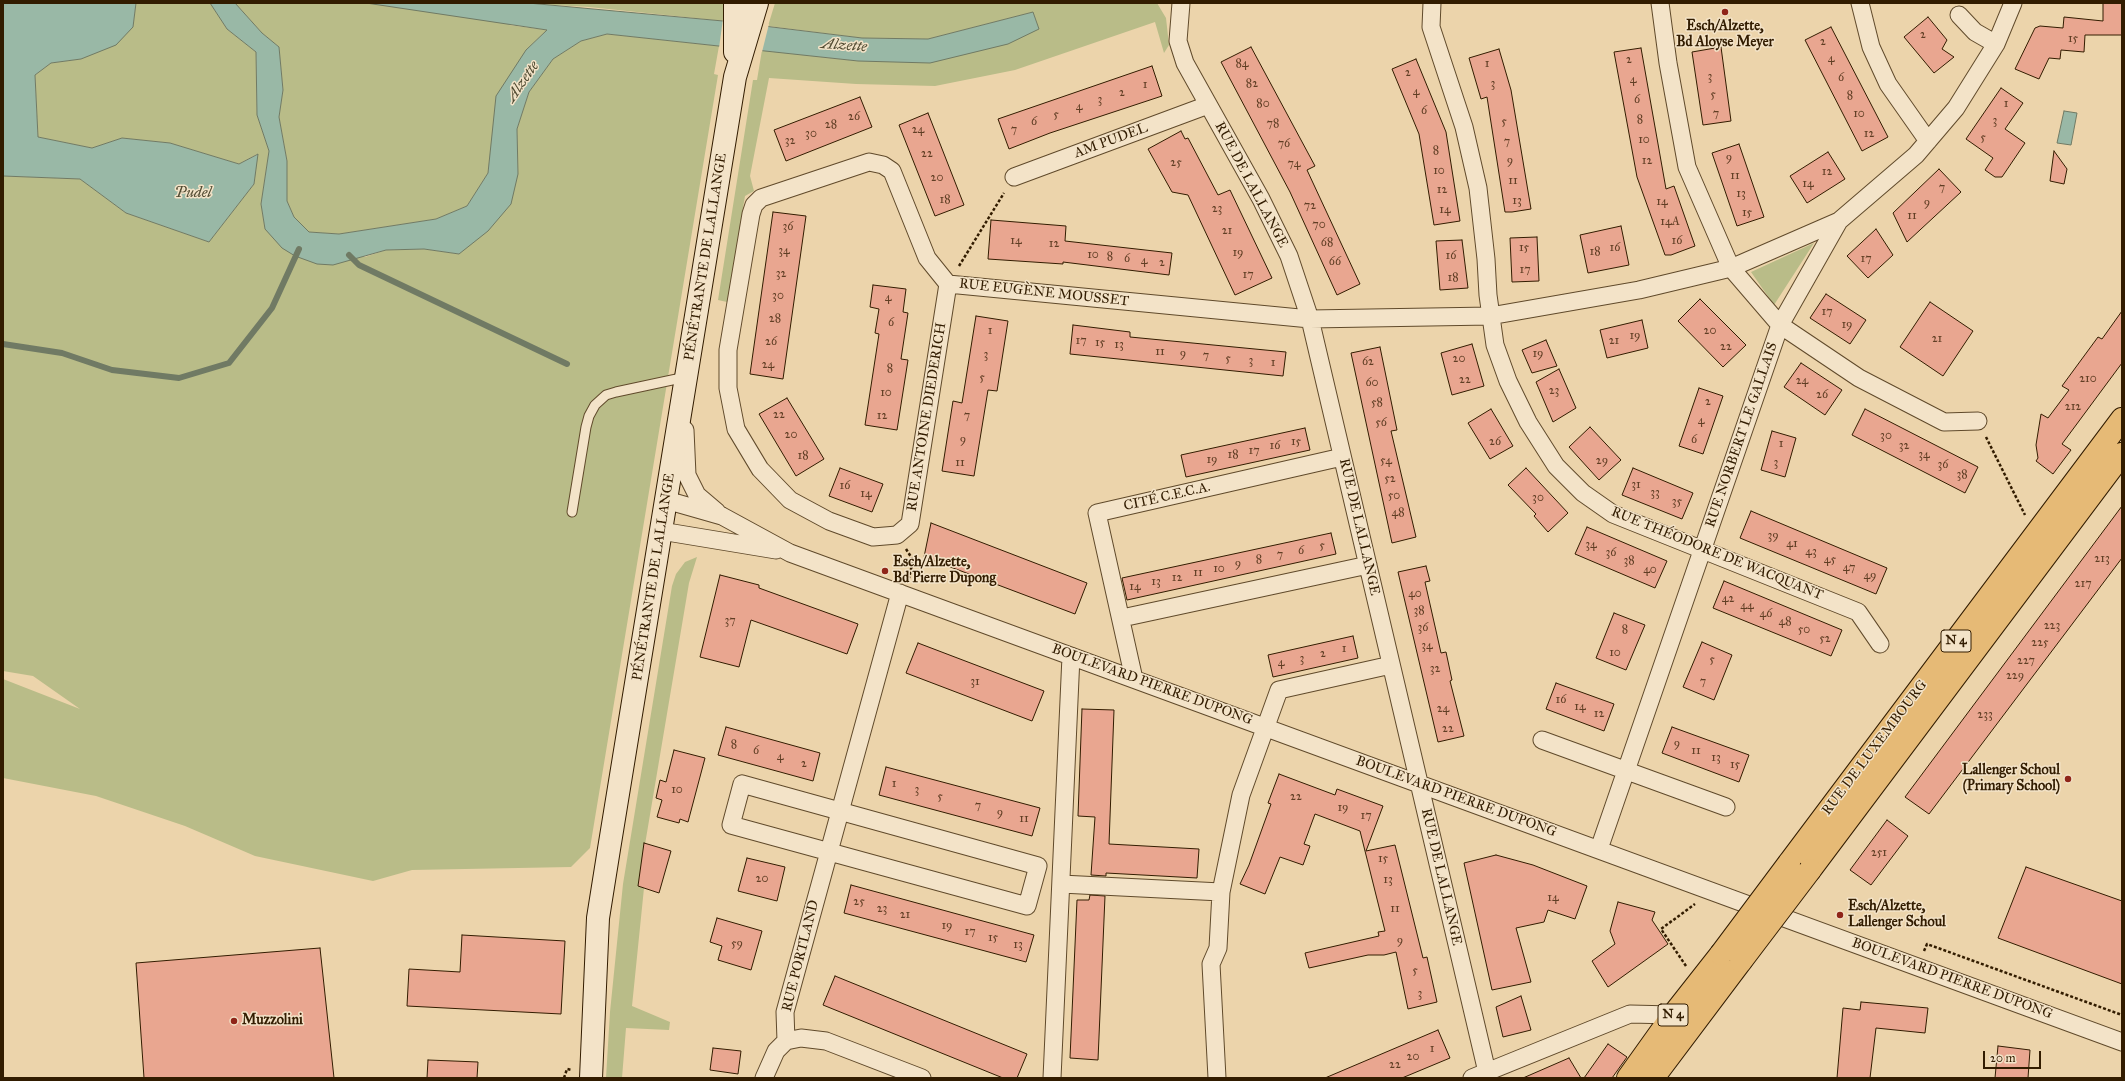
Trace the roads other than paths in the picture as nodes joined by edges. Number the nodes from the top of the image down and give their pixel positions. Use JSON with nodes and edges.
{"nodes":[{"id":1,"x":735,"y":3,"type":"edge"},
{"id":2,"x":757,"y":3,"type":"edge"},
{"id":3,"x":1181,"y":3,"type":"edge"},
{"id":4,"x":1432,"y":3,"type":"edge"},
{"id":5,"x":1660,"y":3,"type":"edge"},
{"id":6,"x":1860,"y":3,"type":"edge"},
{"id":7,"x":2013,"y":3,"type":"edge"},
{"id":8,"x":1959,"y":15,"type":"dead end"},
{"id":9,"x":1996,"y":44,"type":"junction"},
{"id":10,"x":735,"y":77,"type":"junction"},
{"id":11,"x":1208,"y":105,"type":"junction"},
{"id":12,"x":1928,"y":141,"type":"junction"},
{"id":13,"x":1014,"y":177,"type":"road end"},
{"id":14,"x":1839,"y":221,"type":"junction"},
{"id":15,"x":1732,"y":268,"type":"junction"},
{"id":16,"x":948,"y":284,"type":"junction"},
{"id":17,"x":1490,"y":316,"type":"junction"},
{"id":18,"x":1310,"y":319,"type":"junction"},
{"id":19,"x":1780,"y":325,"type":"junction"},
{"id":20,"x":686,"y":377,"type":"junction"},
{"id":21,"x":2122,"y":419,"type":"edge"},
{"id":22,"x":1978,"y":421,"type":"road end"},
{"id":23,"x":2122,"y":454,"type":"edge"},
{"id":24,"x":1342,"y":457,"type":"junction"},
{"id":25,"x":666,"y":500,"type":"junction"},
{"id":26,"x":572,"y":512,"type":"dead end"},
{"id":27,"x":722,"y":516,"type":"junction"},
{"id":28,"x":661,"y":531,"type":"junction"},
{"id":29,"x":897,"y":535,"type":"joint"},
{"id":30,"x":1703,"y":550,"type":"junction"},
{"id":31,"x":790,"y":552,"type":"junction"},
{"id":32,"x":1368,"y":565,"type":"junction"},
{"id":33,"x":903,"y":594,"type":"junction"},
{"id":34,"x":1122,"y":618,"type":"junction"},
{"id":35,"x":1880,"y":644,"type":"dead end"},
{"id":36,"x":1072,"y":656,"type":"junction"},
{"id":37,"x":1391,"y":665,"type":"junction"},
{"id":38,"x":1134,"y":679,"type":"junction"},
{"id":39,"x":1265,"y":727,"type":"junction"},
{"id":40,"x":1542,"y":740,"type":"dead end"},
{"id":41,"x":1626,"y":770,"type":"junction"},
{"id":42,"x":1419,"y":783,"type":"junction"},
{"id":43,"x":1726,"y":807,"type":"dead end"},
{"id":44,"x":839,"y":811,"type":"junction"},
{"id":45,"x":1599,"y":849,"type":"junction"},
{"id":46,"x":828,"y":852,"type":"junction"},
{"id":47,"x":1061,"y":884,"type":"junction"},
{"id":48,"x":1221,"y":892,"type":"junction"},
{"id":49,"x":1673,"y":1015,"type":"junction"},
{"id":50,"x":786,"y":1041,"type":"junction"},
{"id":51,"x":2122,"y":1042,"type":"edge"},
{"id":52,"x":1671,"y":1054,"type":"junction"},
{"id":53,"x":1480,"y":1075,"type":"edge"},
{"id":54,"x":589,"y":1076,"type":"edge"},
{"id":55,"x":764,"y":1078,"type":"edge"},
{"id":56,"x":922,"y":1078,"type":"edge"},
{"id":57,"x":1052,"y":1078,"type":"edge"},
{"id":58,"x":1217,"y":1078,"type":"edge"},
{"id":59,"x":1628,"y":1078,"type":"edge"},
{"id":60,"x":1653,"y":1078,"type":"edge"}],
"edges":[{"from":1,"to":10,"type":"main road","name":"PÉNÉTRANTE DE LALLANGE"},
{"from":2,"to":10,"type":"main road","name":"PÉNÉTRANTE DE LALLANGE"},
{"from":3,"to":11,"type":"street","name":"RUE DE LALLANGE"},
{"from":4,"to":17,"type":"street","name":"RUE THÉODORE DE WACQUANT"},
{"from":5,"to":15,"type":"street"},
{"from":6,"to":12,"type":"street"},
{"from":7,"to":9,"type":"street"},
{"from":8,"to":9,"type":"street"},
{"from":9,"to":12,"type":"street"},
{"from":10,"to":20,"type":"main road","name":"PÉNÉTRANTE DE LALLANGE"},
{"from":11,"to":13,"type":"street","name":"AM PUDEL"},
{"from":11,"to":18,"type":"street","name":"RUE DE LALLANGE"},
{"from":12,"to":14,"type":"street"},
{"from":14,"to":15,"type":"street","name":"RUE EUGÈNE MOUSSET"},
{"from":14,"to":19,"type":"street","name":"RUE NORBERT LE GALLAIS"},
{"from":15,"to":17,"type":"street","name":"RUE EUGÈNE MOUSSET"},
{"from":15,"to":19,"type":"street"},
{"from":16,"to":18,"type":"street","name":"RUE EUGÈNE MOUSSET"},
{"from":16,"to":29,"type":"street","name":"RUE ANTOINE DIEDERICH"},
{"from":16,"to":29,"type":"street","name":"RUE EUGÈNE MOUSSET"},
{"from":17,"to":18,"type":"street","name":"RUE EUGÈNE MOUSSET"},
{"from":17,"to":30,"type":"street","name":"RUE THÉODORE DE WACQUANT"},
{"from":18,"to":24,"type":"street","name":"RUE DE LALLANGE"},
{"from":19,"to":22,"type":"street"},
{"from":19,"to":30,"type":"street","name":"RUE NORBERT LE GALLAIS"},
{"from":20,"to":25,"type":"main road","name":"PÉNÉTRANTE DE LALLANGE"},
{"from":20,"to":26,"type":"lane"},
{"from":20,"to":27,"type":"street","name":"BOULEVARD PIERRE DUPONG"},
{"from":21,"to":49,"type":"main road","name":"RUE DE LUXEMBOURG","number":"N 4","bridge":true},
{"from":23,"to":52,"type":"main road","name":"RUE DE LUXEMBOURG","number":"N 4","bridge":true},
{"from":24,"to":32,"type":"street","name":"RUE DE LALLANGE"},
{"from":24,"to":34,"type":"street","name":"CITÉ C.E.C.A."},
{"from":25,"to":27,"type":"street","name":"BOULEVARD PIERRE DUPONG"},
{"from":25,"to":28,"type":"main road","name":"PÉNÉTRANTE DE LALLANGE"},
{"from":27,"to":31,"type":"street","name":"BOULEVARD PIERRE DUPONG"},
{"from":28,"to":31,"type":"street","name":"BOULEVARD PIERRE DUPONG"},
{"from":28,"to":54,"type":"main road","name":"PÉNÉTRANTE DE LALLANGE"},
{"from":30,"to":35,"type":"street","name":"RUE THÉODORE DE WACQUANT"},
{"from":30,"to":41,"type":"street","name":"RUE NORBERT LE GALLAIS"},
{"from":31,"to":33,"type":"street","name":"BOULEVARD PIERRE DUPONG"},
{"from":32,"to":34,"type":"street"},
{"from":32,"to":37,"type":"street","name":"RUE DE LALLANGE"},
{"from":33,"to":36,"type":"street","name":"BOULEVARD PIERRE DUPONG"},
{"from":33,"to":44,"type":"street","name":"RUE PORTLAND"},
{"from":34,"to":38,"type":"street","name":"CITÉ C.E.C.A."},
{"from":36,"to":38,"type":"street","name":"BOULEVARD PIERRE DUPONG"},
{"from":36,"to":47,"type":"street"},
{"from":37,"to":39,"type":"street"},
{"from":37,"to":42,"type":"street","name":"RUE DE LALLANGE"},
{"from":38,"to":39,"type":"street","name":"BOULEVARD PIERRE DUPONG"},
{"from":39,"to":42,"type":"street","name":"BOULEVARD PIERRE DUPONG"},
{"from":39,"to":48,"type":"street"},
{"from":40,"to":41,"type":"street"},
{"from":41,"to":43,"type":"street"},
{"from":41,"to":45,"type":"street","name":"RUE NORBERT LE GALLAIS"},
{"from":42,"to":45,"type":"street","name":"BOULEVARD PIERRE DUPONG"},
{"from":42,"to":53,"type":"street","name":"RUE DE LALLANGE"},
{"from":44,"to":46,"type":"street","name":"RUE PORTLAND"},
{"from":44,"to":46,"type":"street"},
{"from":44,"to":46,"type":"street"},
{"from":45,"to":51,"type":"street","name":"BOULEVARD PIERRE DUPONG"},
{"from":46,"to":50,"type":"street","name":"RUE PORTLAND"},
{"from":47,"to":48,"type":"street"},
{"from":47,"to":57,"type":"street"},
{"from":48,"to":58,"type":"street"},
{"from":49,"to":52,"type":"main road"},
{"from":49,"to":53,"type":"street"},
{"from":49,"to":59,"type":"main road","name":"RUE DE LUXEMBOURG","number":"N 4"},
{"from":50,"to":55,"type":"street"},
{"from":50,"to":56,"type":"street"},
{"from":52,"to":60,"type":"main road","name":"RUE DE LUXEMBOURG","number":"N 4"}]}
